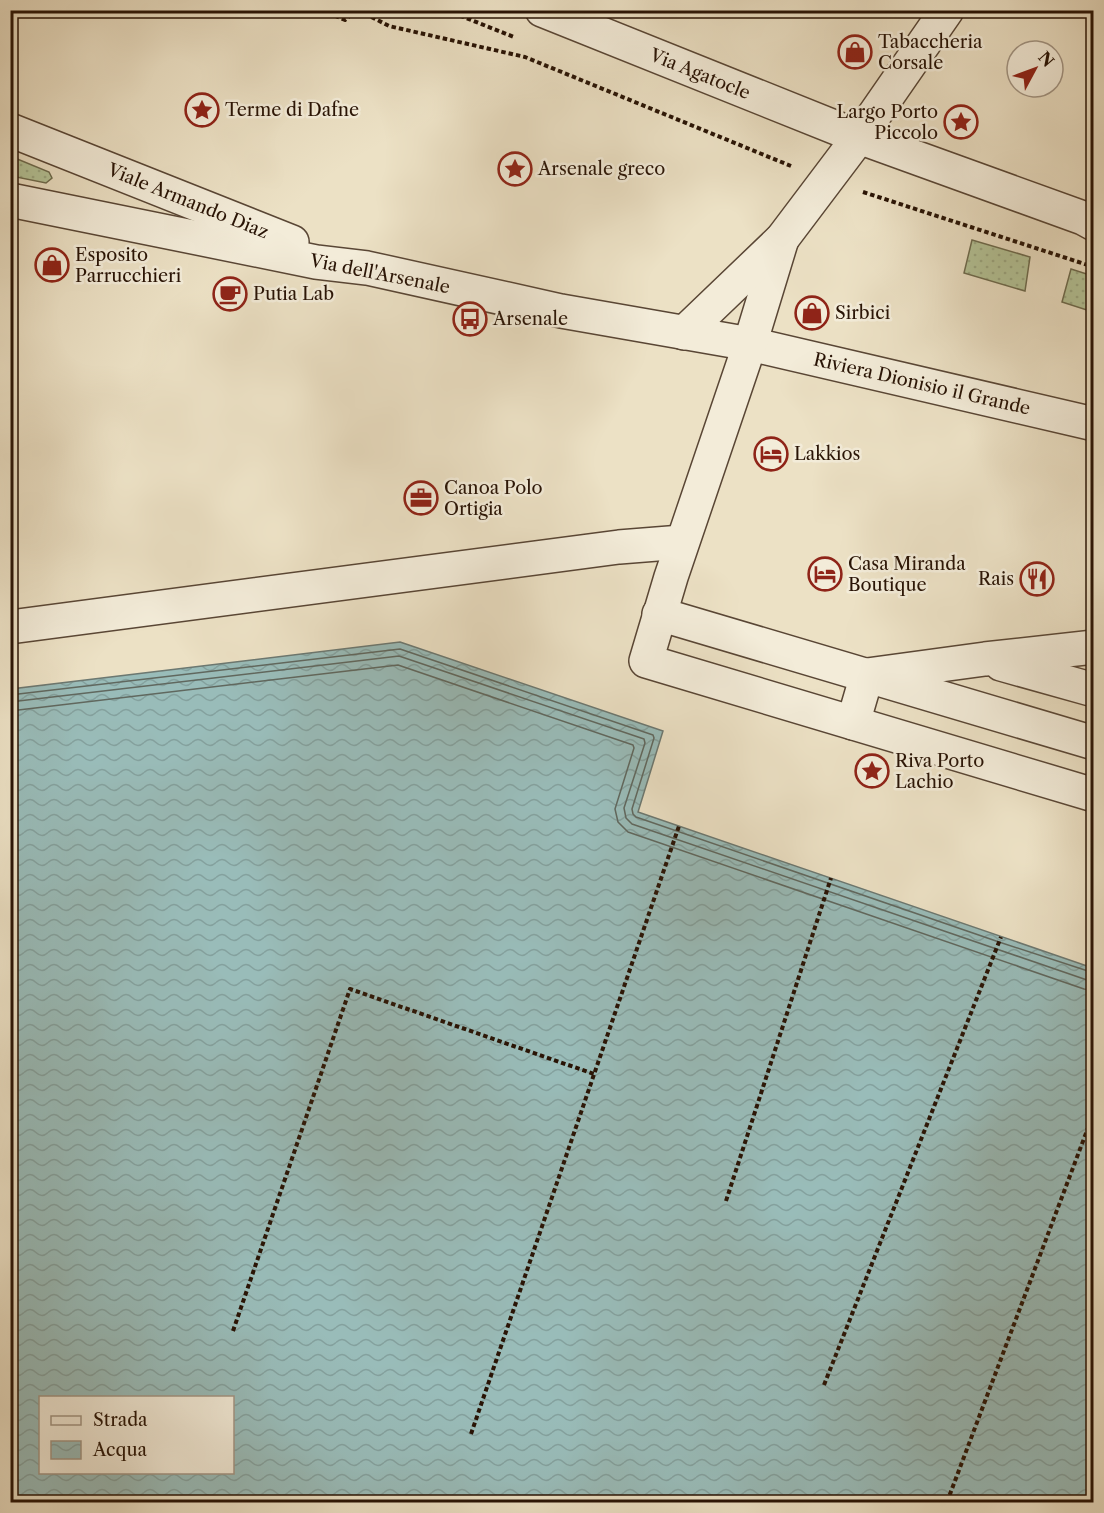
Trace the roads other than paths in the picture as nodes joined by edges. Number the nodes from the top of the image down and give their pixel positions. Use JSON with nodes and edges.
{"nodes":[{"id":1,"x":542,"y":10,"type":"edge"},
{"id":2,"x":947,"y":10,"type":"edge"},
{"id":3,"x":601,"y":21,"type":"edge"},
{"id":4,"x":10,"y":130,"type":"edge"},
{"id":5,"x":860,"y":137,"type":"junction"},
{"id":6,"x":10,"y":200,"type":"edge"},
{"id":7,"x":1091,"y":216,"type":"edge"},
{"id":8,"x":782,"y":239,"type":"junction"},
{"id":9,"x":367,"y":268,"type":"junction"},
{"id":10,"x":684,"y":333,"type":"junction"},
{"id":11,"x":750,"y":344,"type":"junction"},
{"id":12,"x":1094,"y":424,"type":"edge"},
{"id":13,"x":682,"y":542,"type":"junction"},
{"id":14,"x":659,"y":614,"type":"junction"},
{"id":15,"x":10,"y":627,"type":"edge"},
{"id":16,"x":1094,"y":647,"type":"edge"},
{"id":17,"x":985,"y":659,"type":"junction"},
{"id":18,"x":867,"y":675,"type":"junction"},
{"id":19,"x":1094,"y":690,"type":"edge"},
{"id":20,"x":853,"y":723,"type":"junction"},
{"id":21,"x":1094,"y":743,"type":"edge"},
{"id":22,"x":1094,"y":795,"type":"edge"}],
"edges":[{"from":1,"to":3,"type":"street","name":"Via Agatocle"},
{"from":2,"to":5,"type":"street"},
{"from":3,"to":5,"type":"street","name":"Via Agatocle"},
{"from":4,"to":9,"type":"street","name":"Viale Armando Diaz"},
{"from":5,"to":7,"type":"street","name":"Via Agatocle"},
{"from":5,"to":8,"type":"street"},
{"from":6,"to":9,"type":"street","name":"Via dell'Arsenale"},
{"from":8,"to":10,"type":"street"},
{"from":8,"to":11,"type":"street"},
{"from":9,"to":10,"type":"street","name":"Via dell'Arsenale"},
{"from":10,"to":11,"type":"street","name":"Via dell'Arsenale"},
{"from":11,"to":12,"type":"street","name":"Riviera Dionisio il Grande"},
{"from":11,"to":13,"type":"street"},
{"from":13,"to":14,"type":"street"},
{"from":13,"to":15,"type":"street"},
{"from":14,"to":18,"type":"street"},
{"from":14,"to":20,"type":"street"},
{"from":16,"to":17,"type":"street"},
{"from":17,"to":18,"type":"street"},
{"from":17,"to":19,"type":"street"},
{"from":18,"to":20,"type":"street"},
{"from":18,"to":21,"type":"street"},
{"from":20,"to":22,"type":"street"}]}
